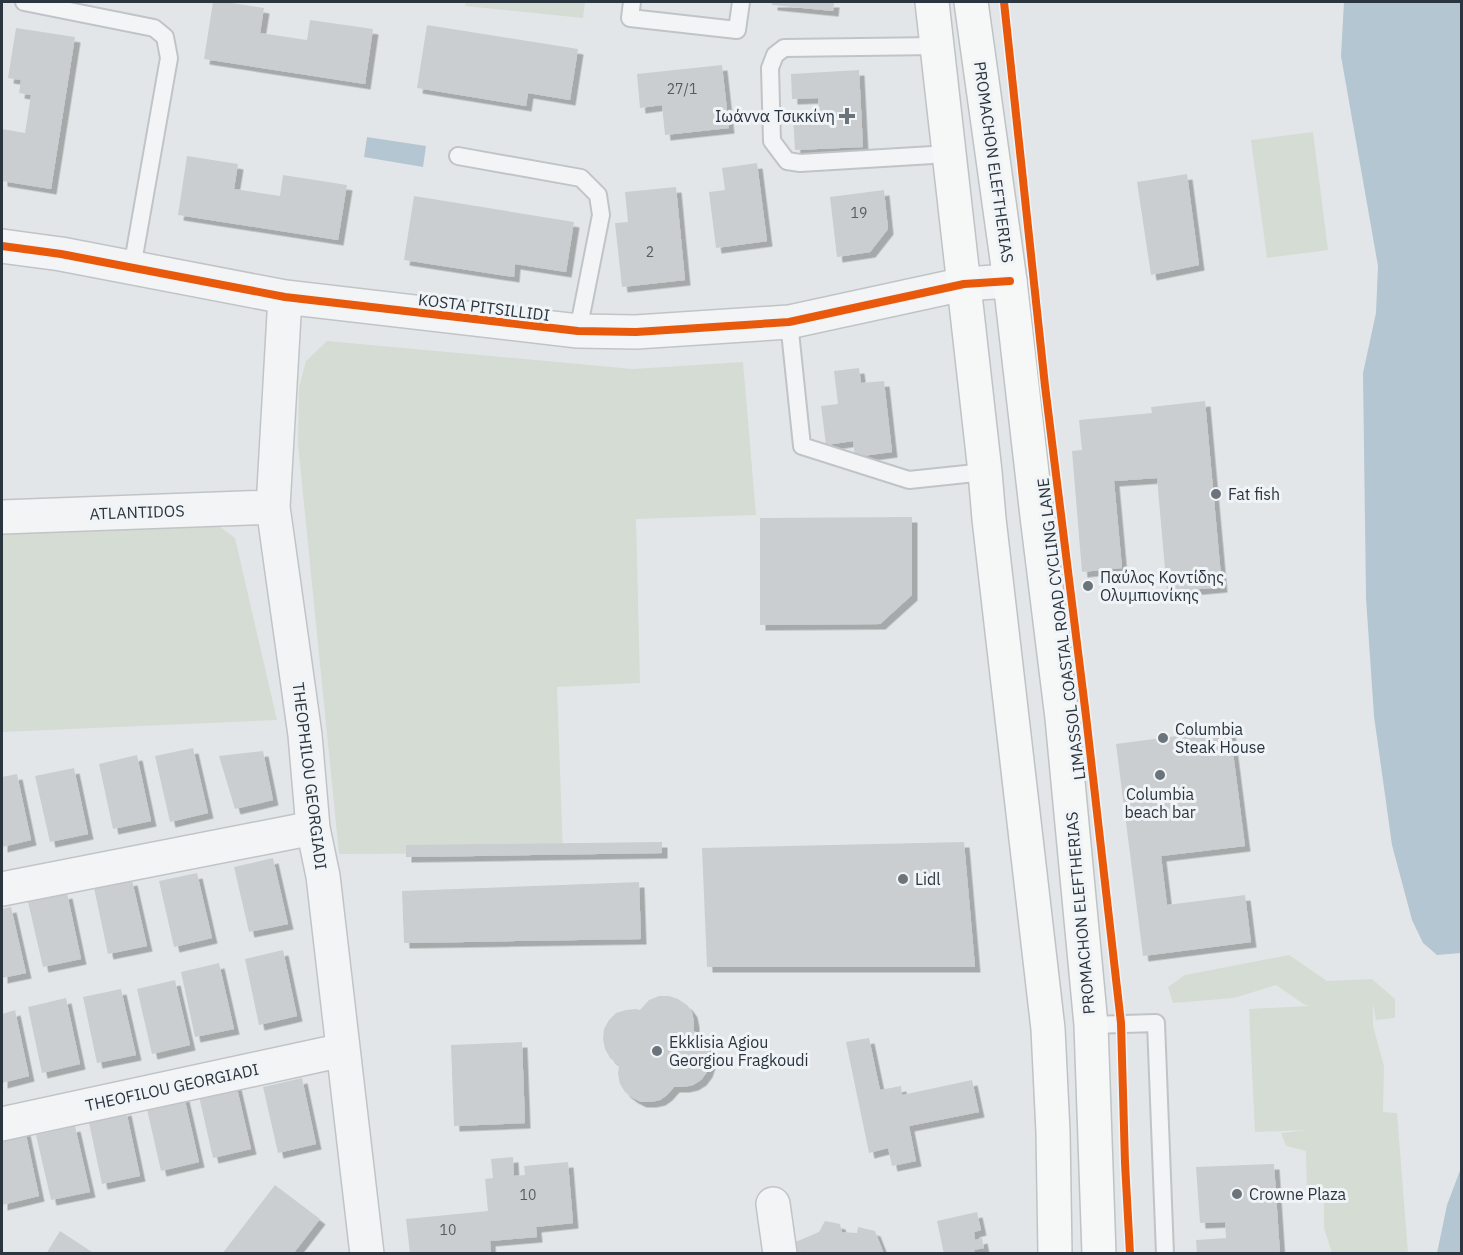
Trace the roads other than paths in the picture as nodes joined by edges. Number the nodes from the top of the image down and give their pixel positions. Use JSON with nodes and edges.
{"nodes":[{"id":1,"x":24,"y":2,"type":"edge"},
{"id":2,"x":632,"y":2,"type":"edge"},
{"id":3,"x":741,"y":2,"type":"edge"},
{"id":4,"x":932,"y":2,"type":"edge"},
{"id":5,"x":971,"y":2,"type":"edge"},
{"id":6,"x":937,"y":46,"type":"junction"},
{"id":7,"x":949,"y":154,"type":"junction"},
{"id":8,"x":458,"y":156,"type":"dead end"},
{"id":9,"x":2,"y":246,"type":"edge"},
{"id":10,"x":132,"y":268,"type":"junction"},
{"id":11,"x":1010,"y":281,"type":"junction"},
{"id":12,"x":964,"y":284,"type":"junction"},
{"id":13,"x":285,"y":297,"type":"junction"},
{"id":14,"x":789,"y":322,"type":"junction"},
{"id":15,"x":578,"y":332,"type":"junction"},
{"id":16,"x":985,"y":472,"type":"junction"},
{"id":17,"x":273,"y":507,"type":"junction"},
{"id":18,"x":2,"y":517,"type":"edge"},
{"id":19,"x":313,"y":828,"type":"junction"},
{"id":20,"x":2,"y":889,"type":"edge"},
{"id":21,"x":1091,"y":1025,"type":"junction"},
{"id":22,"x":343,"y":1050,"type":"junction"},
{"id":23,"x":2,"y":1124,"type":"edge"},
{"id":24,"x":773,"y":1204,"type":"dead end"},
{"id":25,"x":367,"y":1254,"type":"edge"},
{"id":26,"x":780,"y":1254,"type":"edge"},
{"id":27,"x":1055,"y":1254,"type":"edge"},
{"id":28,"x":1099,"y":1254,"type":"edge"},
{"id":29,"x":1165,"y":1254,"type":"edge"}],
"edges":[{"from":1,"to":10,"type":"lane"},
{"from":2,"to":3,"type":"lane"},
{"from":4,"to":6,"type":"main road"},
{"from":5,"to":11,"type":"main road","name":"PROMACHON ELEFTHERIAS"},
{"from":6,"to":7,"type":"main road"},
{"from":6,"to":7,"type":"lane"},
{"from":7,"to":12,"type":"main road"},
{"from":8,"to":15,"type":"lane"},
{"from":9,"to":10,"type":"street","name":"KOSTA PITSILLIDI"},
{"from":10,"to":13,"type":"street","name":"KOSTA PITSILLIDI"},
{"from":11,"to":12,"type":"street","name":"KOSTA PITSILLIDI"},
{"from":11,"to":21,"type":"main road","name":"PROMACHON ELEFTHERIAS"},
{"from":12,"to":14,"type":"street","name":"KOSTA PITSILLIDI"},
{"from":12,"to":16,"type":"main road"},
{"from":13,"to":15,"type":"street","name":"KOSTA PITSILLIDI"},
{"from":13,"to":17,"type":"street","name":"THEOPHILOU GEORGIADI"},
{"from":14,"to":15,"type":"street","name":"KOSTA PITSILLIDI"},
{"from":14,"to":16,"type":"lane"},
{"from":16,"to":27,"type":"main road"},
{"from":17,"to":18,"type":"street","name":"ATLANTIDOS"},
{"from":17,"to":19,"type":"street","name":"THEOPHILOU GEORGIADI"},
{"from":19,"to":20,"type":"street"},
{"from":19,"to":22,"type":"street","name":"THEOPHILOU GEORGIADI"},
{"from":21,"to":28,"type":"main road","name":"PROMACHON ELEFTHERIAS"},
{"from":21,"to":29,"type":"lane"},
{"from":22,"to":23,"type":"street","name":"THEOFILOU GEORGIADI"},
{"from":22,"to":25,"type":"street","name":"THEOPHILOU GEORGIADI"},
{"from":24,"to":26,"type":"street"}]}
